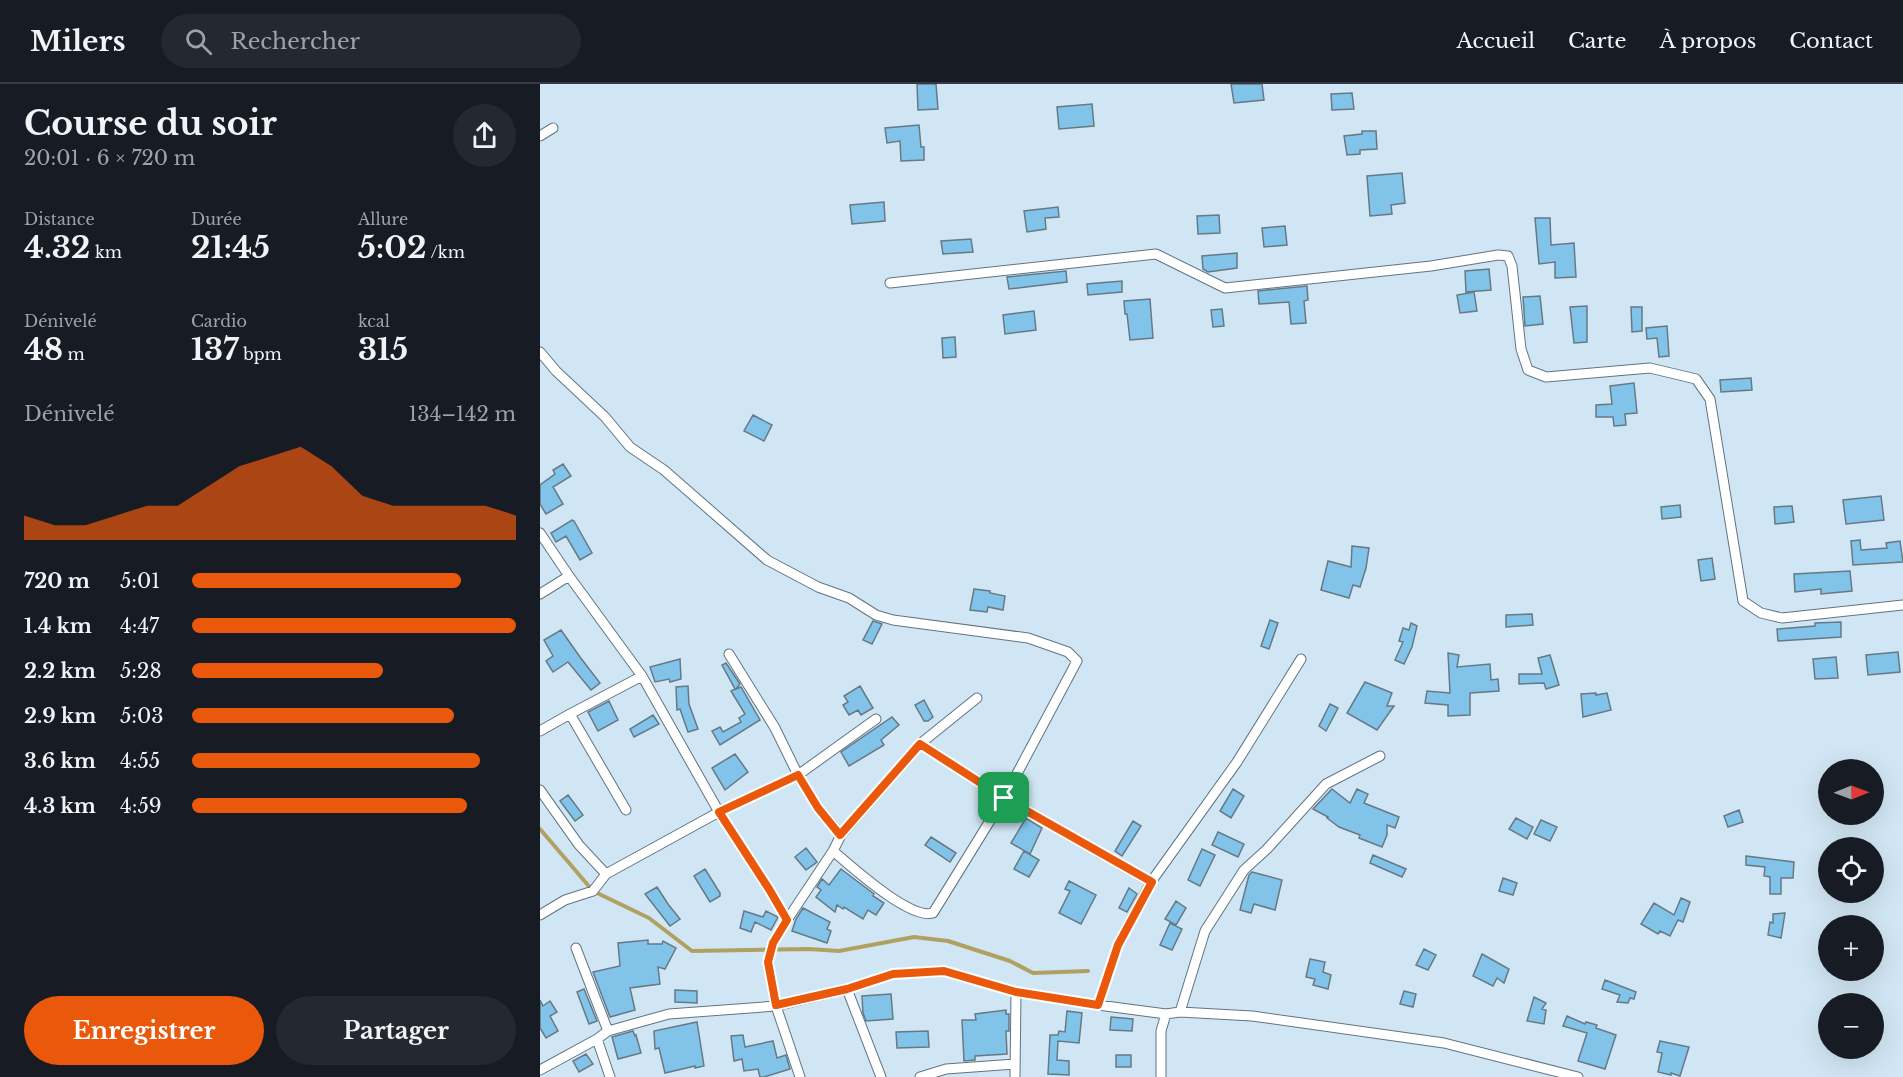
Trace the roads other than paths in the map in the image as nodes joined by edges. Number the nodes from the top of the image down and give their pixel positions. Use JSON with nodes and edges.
{"nodes":[{"id":1,"x":553,"y":128,"type":"dead end"},
{"id":2,"x":540,"y":136,"type":"edge"},
{"id":3,"x":890,"y":283,"type":"dead end"},
{"id":4,"x":540,"y":352,"type":"edge"},
{"id":5,"x":540,"y":533,"type":"edge"},
{"id":6,"x":569,"y":576,"type":"junction"},
{"id":7,"x":540,"y":594,"type":"edge"},
{"id":8,"x":1903,"y":605,"type":"edge"},
{"id":9,"x":729,"y":654,"type":"dead end"},
{"id":10,"x":1301,"y":660,"type":"dead end"},
{"id":11,"x":642,"y":676,"type":"junction"},
{"id":12,"x":977,"y":698,"type":"dead end"},
{"id":13,"x":570,"y":714,"type":"junction"},
{"id":14,"x":876,"y":718,"type":"dead end"},
{"id":15,"x":540,"y":731,"type":"edge"},
{"id":16,"x":920,"y":744,"type":"junction"},
{"id":17,"x":1380,"y":756,"type":"dead end"},
{"id":18,"x":798,"y":775,"type":"junction"},
{"id":19,"x":540,"y":790,"type":"edge"},
{"id":20,"x":1004,"y":798,"type":"junction"},
{"id":21,"x":626,"y":810,"type":"dead end"},
{"id":22,"x":719,"y":812,"type":"junction"},
{"id":23,"x":840,"y":835,"type":"junction"},
{"id":24,"x":833,"y":851,"type":"junction"},
{"id":25,"x":606,"y":873,"type":"junction"},
{"id":26,"x":1152,"y":882,"type":"junction"},
{"id":27,"x":540,"y":915,"type":"edge"},
{"id":28,"x":787,"y":920,"type":"junction"},
{"id":29,"x":576,"y":948,"type":"dead end"},
{"id":30,"x":847,"y":989,"type":"junction"},
{"id":31,"x":1016,"y":992,"type":"junction"},
{"id":32,"x":776,"y":1005,"type":"junction"},
{"id":33,"x":1098,"y":1005,"type":"junction"},
{"id":34,"x":1180,"y":1012,"type":"junction"},
{"id":35,"x":1166,"y":1014,"type":"junction"},
{"id":36,"x":608,"y":1031,"type":"junction"},
{"id":37,"x":597,"y":1039,"type":"junction"},
{"id":38,"x":1015,"y":1064,"type":"junction"},
{"id":39,"x":540,"y":1070,"type":"edge"},
{"id":40,"x":610,"y":1077,"type":"edge"},
{"id":41,"x":800,"y":1077,"type":"edge"},
{"id":42,"x":881,"y":1077,"type":"edge"},
{"id":43,"x":920,"y":1077,"type":"edge"},
{"id":44,"x":1015,"y":1077,"type":"edge"},
{"id":45,"x":1161,"y":1077,"type":"edge"},
{"id":46,"x":1578,"y":1077,"type":"edge"}],
"edges":[{"from":1,"to":2,"type":"street"},
{"from":3,"to":8,"type":"street"},
{"from":4,"to":20,"type":"street"},
{"from":5,"to":6,"type":"street"},
{"from":6,"to":7,"type":"street"},
{"from":6,"to":11,"type":"street"},
{"from":9,"to":18,"type":"street"},
{"from":10,"to":26,"type":"street"},
{"from":11,"to":13,"type":"street"},
{"from":11,"to":22,"type":"street"},
{"from":12,"to":16,"type":"street"},
{"from":13,"to":15,"type":"street"},
{"from":13,"to":21,"type":"street"},
{"from":14,"to":18,"type":"street"},
{"from":16,"to":20,"type":"street"},
{"from":16,"to":23,"type":"street"},
{"from":17,"to":34,"type":"street"},
{"from":18,"to":22,"type":"street"},
{"from":18,"to":23,"type":"street"},
{"from":19,"to":25,"type":"street"},
{"from":20,"to":24,"type":"street"},
{"from":20,"to":26,"type":"street"},
{"from":22,"to":25,"type":"street"},
{"from":22,"to":28,"type":"street"},
{"from":23,"to":24,"type":"street"},
{"from":24,"to":28,"type":"street"},
{"from":25,"to":27,"type":"street"},
{"from":26,"to":33,"type":"street"},
{"from":28,"to":32,"type":"street"},
{"from":29,"to":36,"type":"street"},
{"from":30,"to":31,"type":"street"},
{"from":30,"to":32,"type":"street"},
{"from":30,"to":42,"type":"street"},
{"from":31,"to":33,"type":"street"},
{"from":31,"to":38,"type":"street"},
{"from":32,"to":36,"type":"street"},
{"from":32,"to":41,"type":"street"},
{"from":33,"to":35,"type":"street"},
{"from":34,"to":35,"type":"street"},
{"from":34,"to":46,"type":"street"},
{"from":35,"to":45,"type":"street"},
{"from":36,"to":37,"type":"street"},
{"from":37,"to":39,"type":"street"},
{"from":37,"to":40,"type":"street"},
{"from":38,"to":43,"type":"street"},
{"from":38,"to":44,"type":"street"}]}
